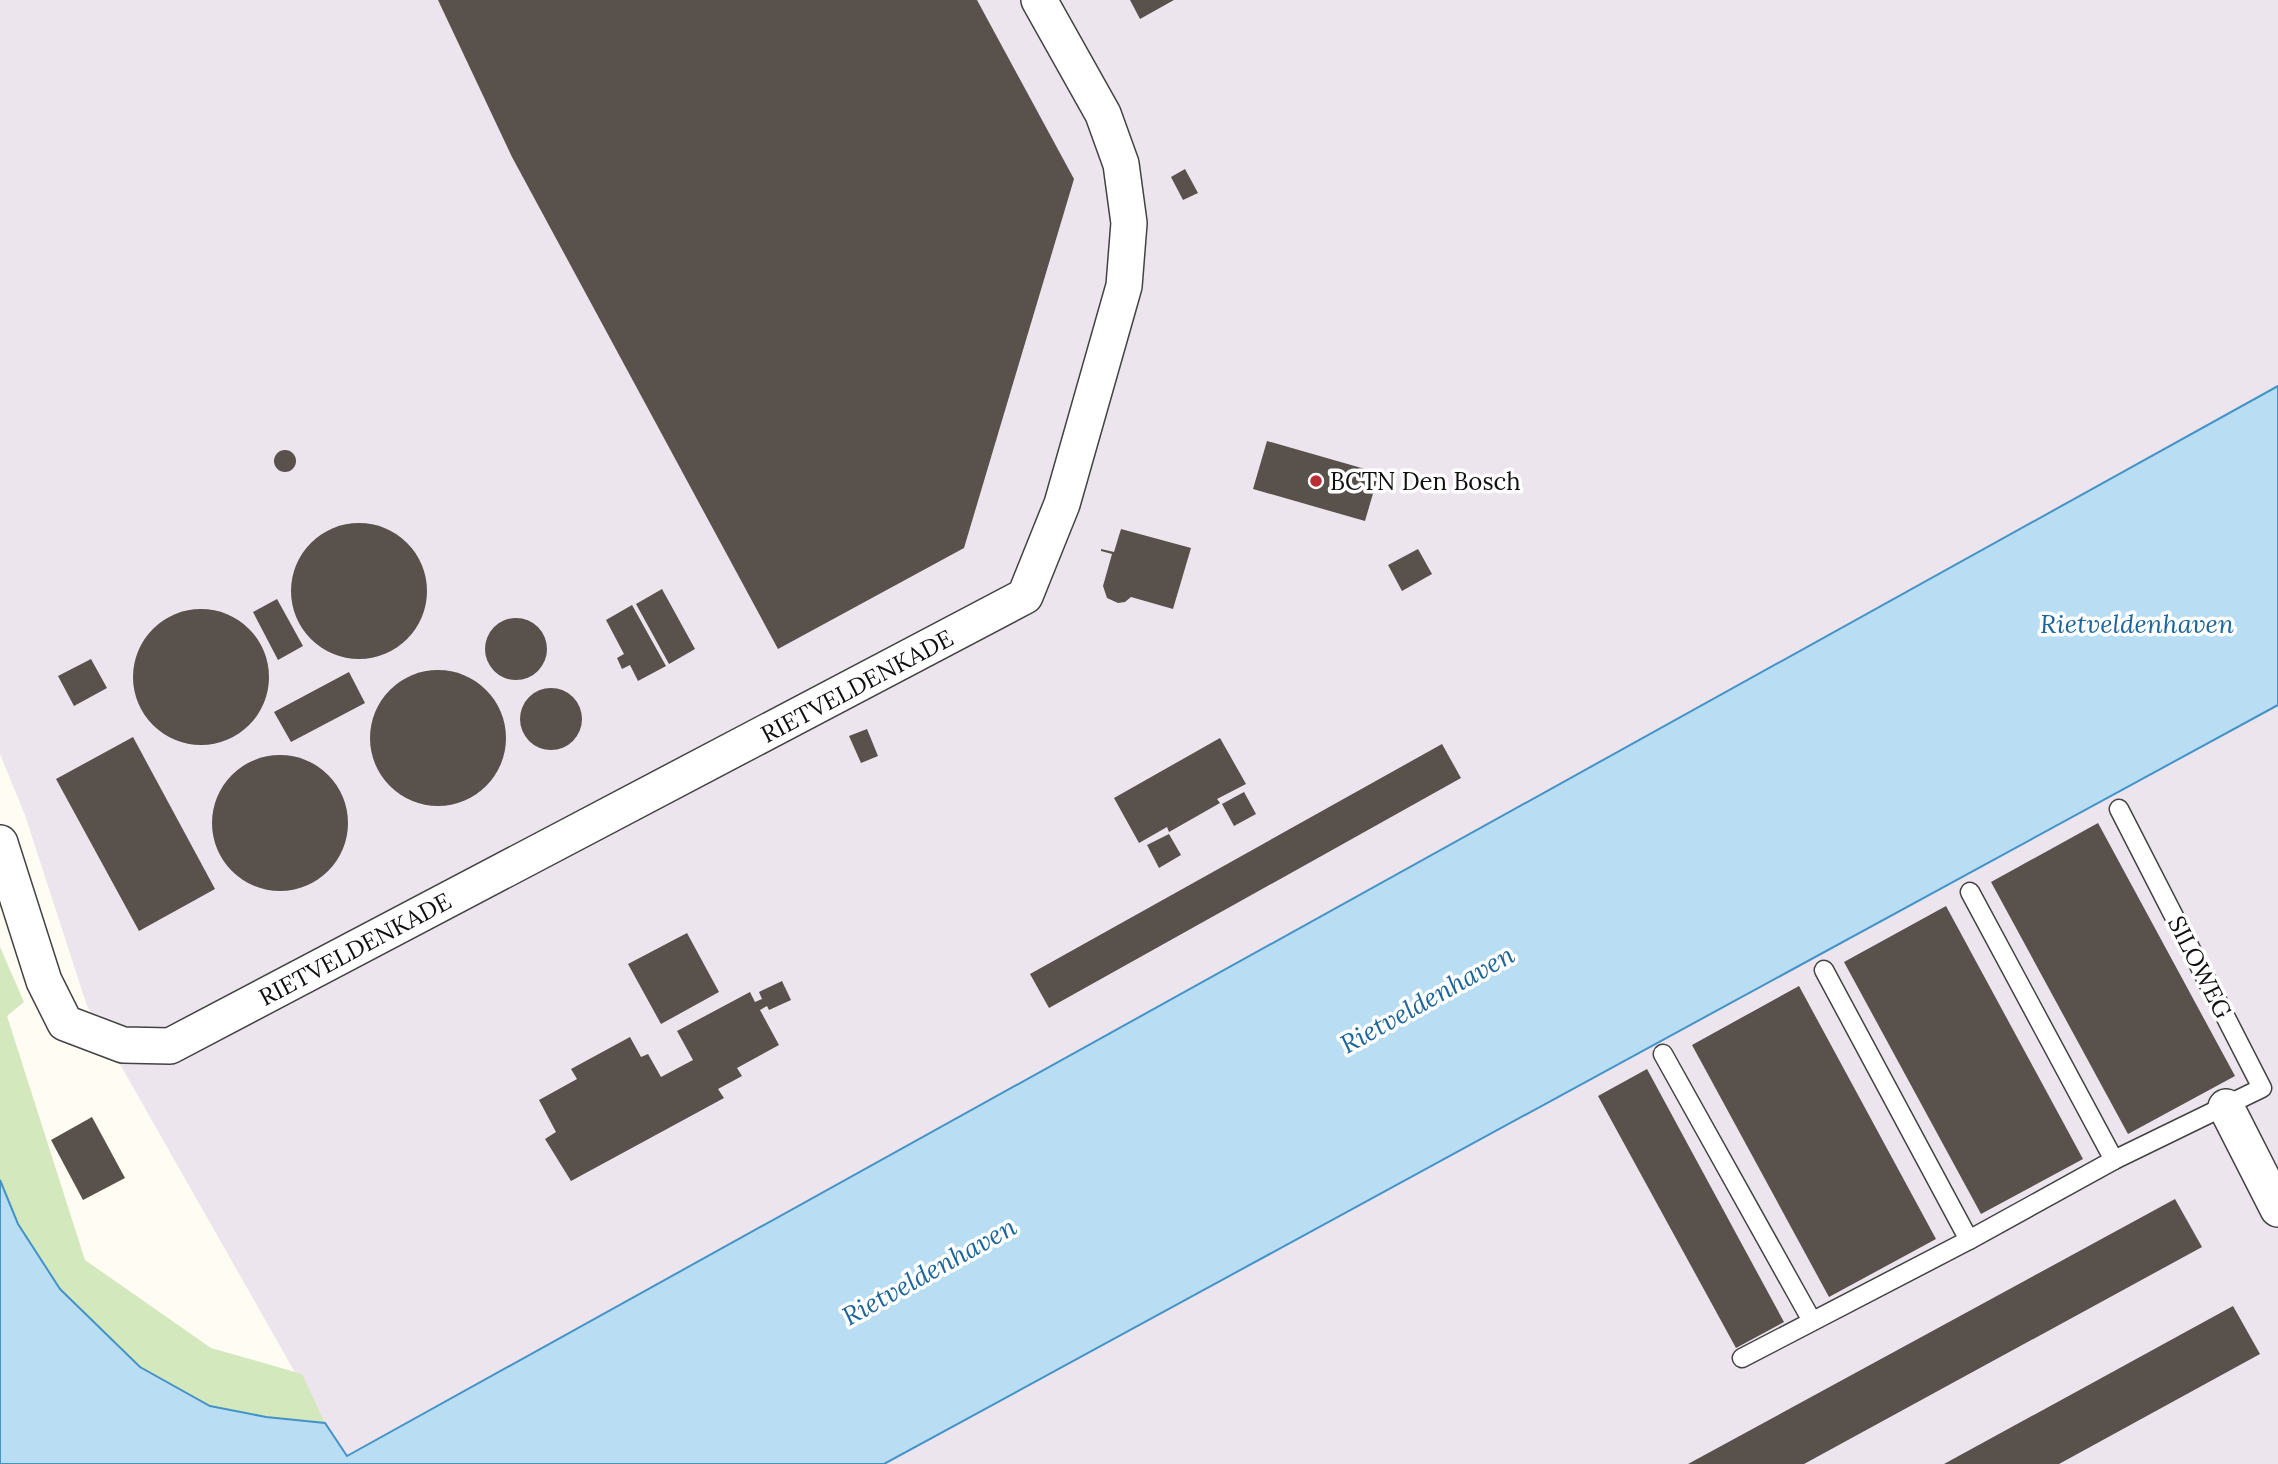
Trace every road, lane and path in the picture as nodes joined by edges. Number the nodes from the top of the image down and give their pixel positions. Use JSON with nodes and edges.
{"nodes":[{"id":1,"x":1039,"y":0,"type":"edge"},
{"id":2,"x":2119,"y":809,"type":"dead end"},
{"id":3,"x":0,"y":843,"type":"edge"},
{"id":4,"x":1970,"y":892,"type":"dead end"},
{"id":5,"x":1824,"y":970,"type":"dead end"},
{"id":6,"x":1663,"y":1054,"type":"dead end"},
{"id":7,"x":2225,"y":1107,"type":"junction"},
{"id":8,"x":2114,"y":1160,"type":"junction"},
{"id":9,"x":2278,"y":1209,"type":"edge"},
{"id":10,"x":1969,"y":1240,"type":"junction"},
{"id":11,"x":1812,"y":1321,"type":"junction"},
{"id":12,"x":1742,"y":1358,"type":"dead end"}],
"edges":[{"from":1,"to":3,"type":"street","name":"RIETVELDENKADE"},
{"from":2,"to":7,"type":"lane","name":"SILOWEG"},
{"from":4,"to":8,"type":"lane"},
{"from":5,"to":10,"type":"lane"},
{"from":6,"to":11,"type":"lane"},
{"from":7,"to":8,"type":"lane","name":"SILOWEG"},
{"from":7,"to":9,"type":"street"},
{"from":8,"to":10,"type":"lane","name":"SILOWEG"},
{"from":10,"to":11,"type":"lane","name":"SILOWEG"},
{"from":11,"to":12,"type":"lane","name":"SILOWEG"}]}
